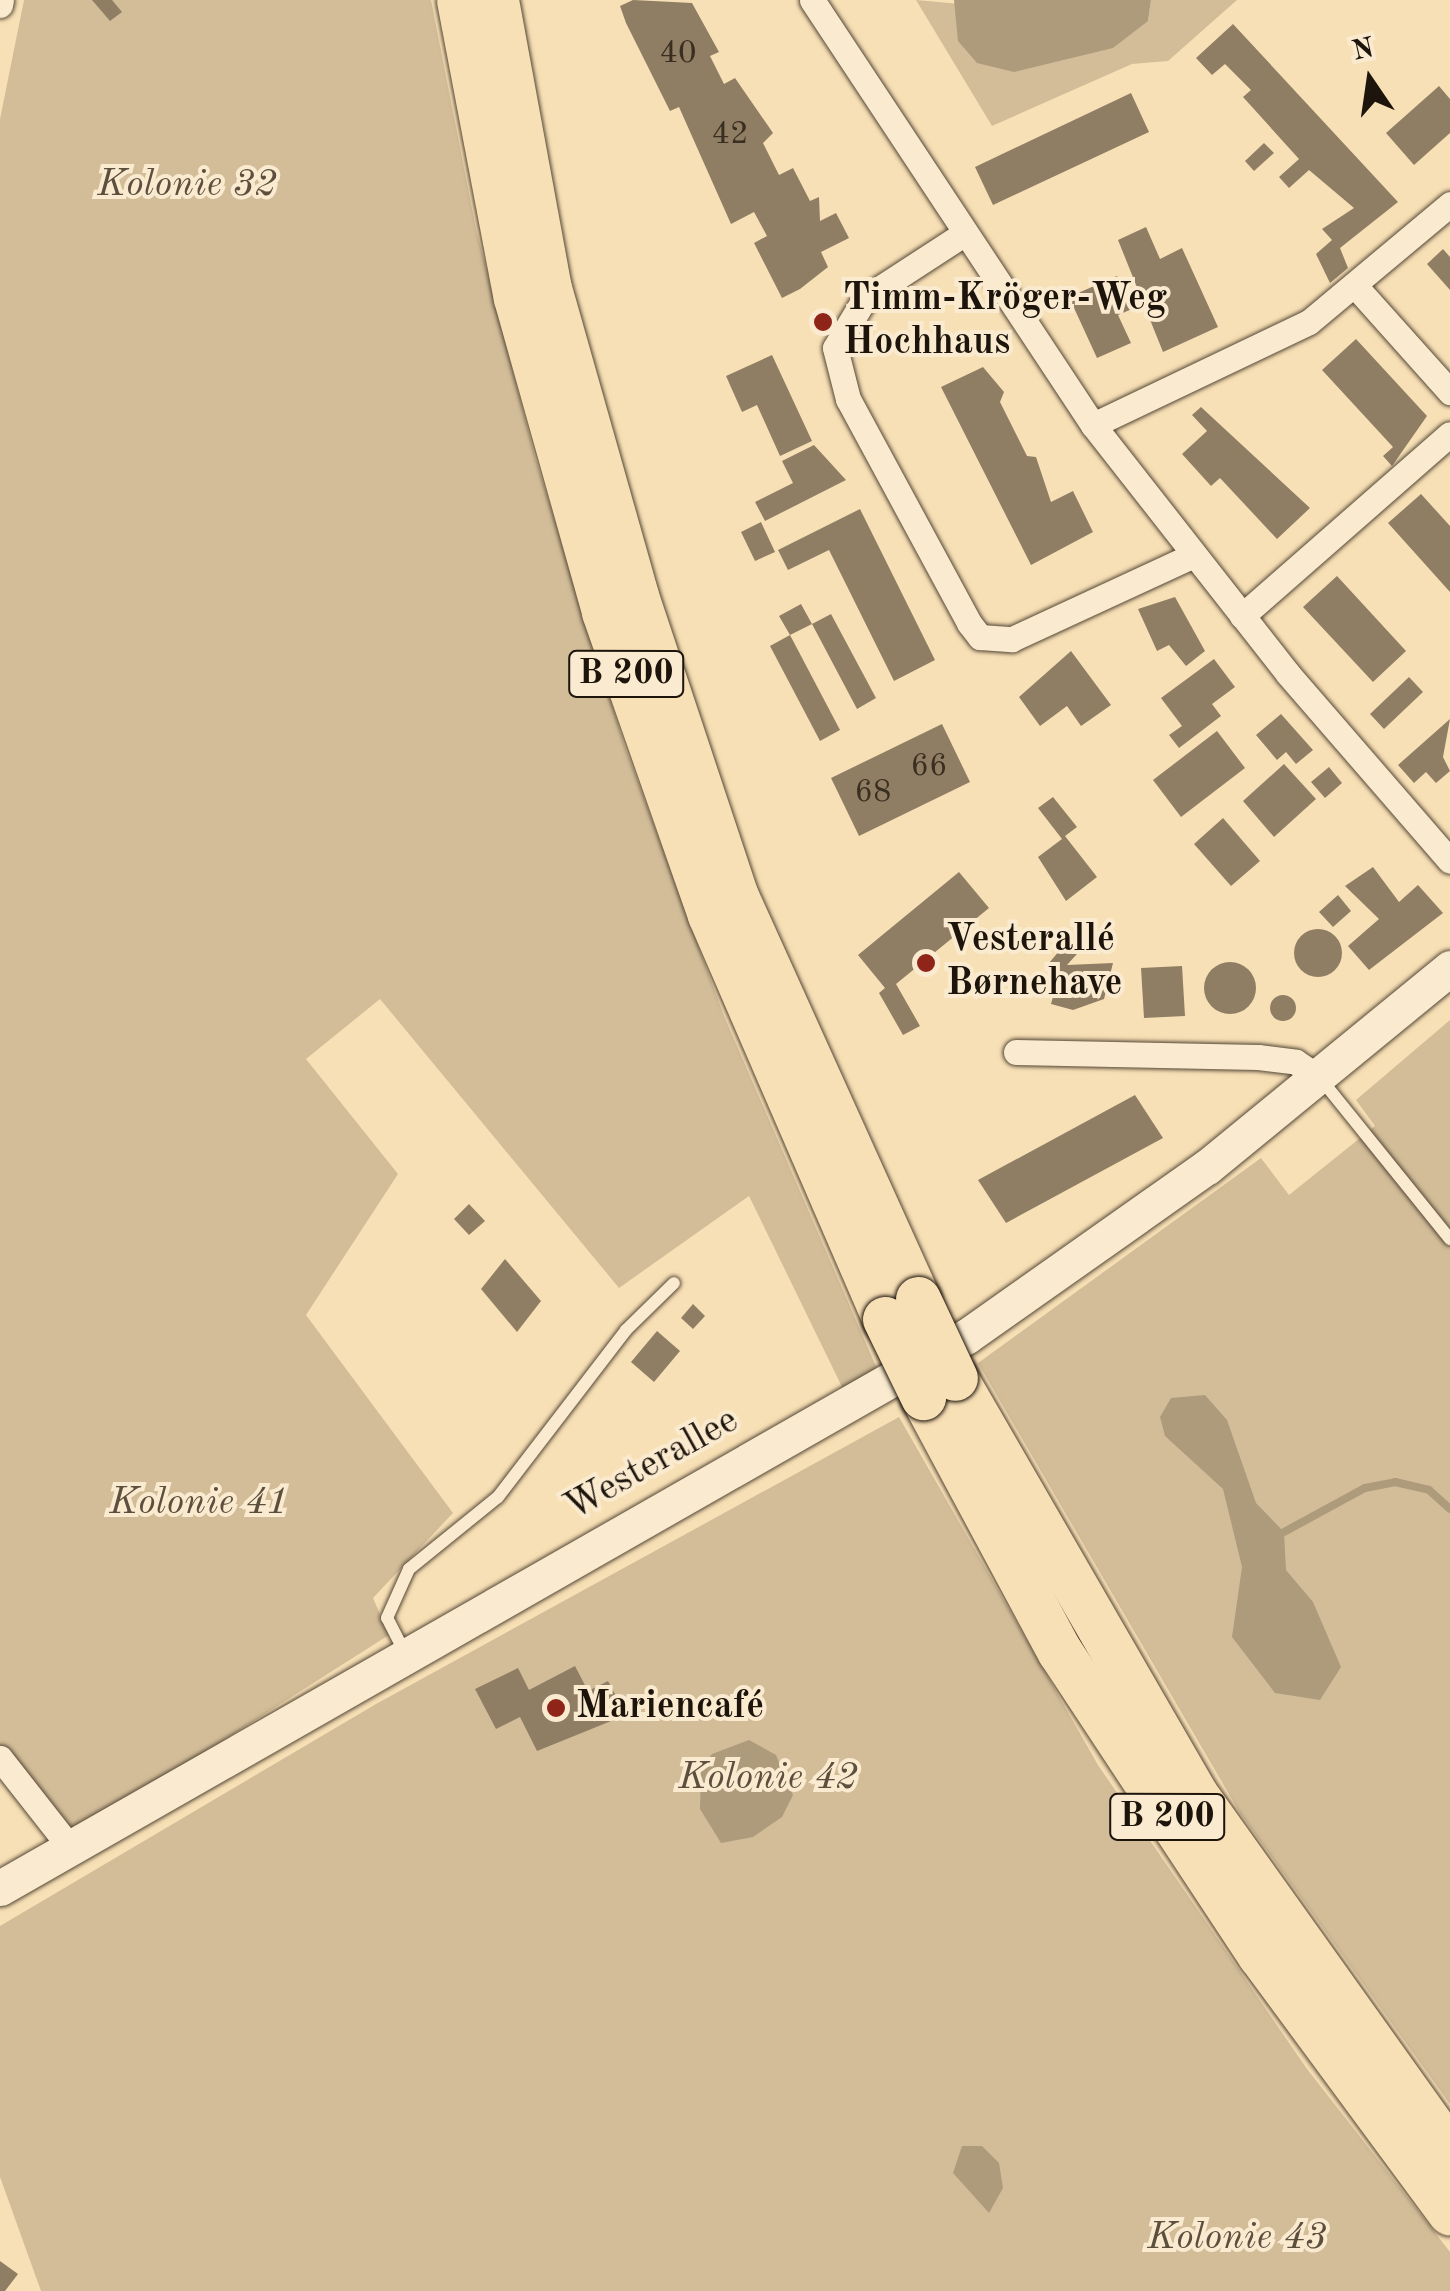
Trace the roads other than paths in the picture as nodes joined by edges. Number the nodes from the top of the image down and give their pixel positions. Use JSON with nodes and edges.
{"nodes":[{"id":1,"x":459,"y":0,"type":"edge"},
{"id":2,"x":496,"y":0,"type":"edge"},
{"id":3,"x":812,"y":0,"type":"edge"},
{"id":4,"x":1450,"y":204,"type":"edge"},
{"id":5,"x":962,"y":235,"type":"junction"},
{"id":6,"x":1357,"y":288,"type":"junction"},
{"id":7,"x":1450,"y":392,"type":"edge"},
{"id":8,"x":1093,"y":425,"type":"junction"},
{"id":9,"x":1450,"y":434,"type":"edge"},
{"id":10,"x":1194,"y":555,"type":"junction"},
{"id":11,"x":1242,"y":616,"type":"junction"},
{"id":12,"x":1450,"y":861,"type":"edge"},
{"id":13,"x":1450,"y":968,"type":"edge"},
{"id":14,"x":1016,"y":1052,"type":"dead end"},
{"id":15,"x":1320,"y":1078,"type":"junction"},
{"id":16,"x":1450,"y":1239,"type":"edge"},
{"id":17,"x":674,"y":1283,"type":"dead end"},
{"id":18,"x":902,"y":1309,"type":"junction"},
{"id":19,"x":939,"y":1388,"type":"junction"},
{"id":20,"x":404,"y":1651,"type":"junction"},
{"id":21,"x":0,"y":1758,"type":"edge"},
{"id":22,"x":68,"y":1846,"type":"junction"},
{"id":23,"x":0,"y":1888,"type":"edge"},
{"id":24,"x":1450,"y":2152,"type":"edge"},
{"id":25,"x":1450,"y":2213,"type":"edge"}],
"edges":[{"from":1,"to":18,"type":"highway","number":"B 200"},
{"from":2,"to":18,"type":"highway","number":"B 200"},
{"from":3,"to":5,"type":"street"},
{"from":4,"to":6,"type":"street"},
{"from":5,"to":8,"type":"street"},
{"from":5,"to":10,"type":"street"},
{"from":6,"to":7,"type":"street"},
{"from":6,"to":8,"type":"street"},
{"from":8,"to":10,"type":"street"},
{"from":9,"to":11,"type":"street"},
{"from":10,"to":11,"type":"street"},
{"from":11,"to":12,"type":"street"},
{"from":13,"to":15,"type":"street","name":"Westerallee"},
{"from":14,"to":15,"type":"street"},
{"from":15,"to":16,"type":"lane"},
{"from":15,"to":20,"type":"street","name":"Westerallee"},
{"from":17,"to":20,"type":"lane"},
{"from":18,"to":19,"type":"highway","number":"B 200","bridge":true},
{"from":19,"to":24,"type":"highway","number":"B 200"},
{"from":19,"to":25,"type":"highway","number":"B 200"},
{"from":20,"to":22,"type":"street","name":"Westerallee"},
{"from":21,"to":22,"type":"street"},
{"from":22,"to":23,"type":"street","name":"Westerallee"}]}
